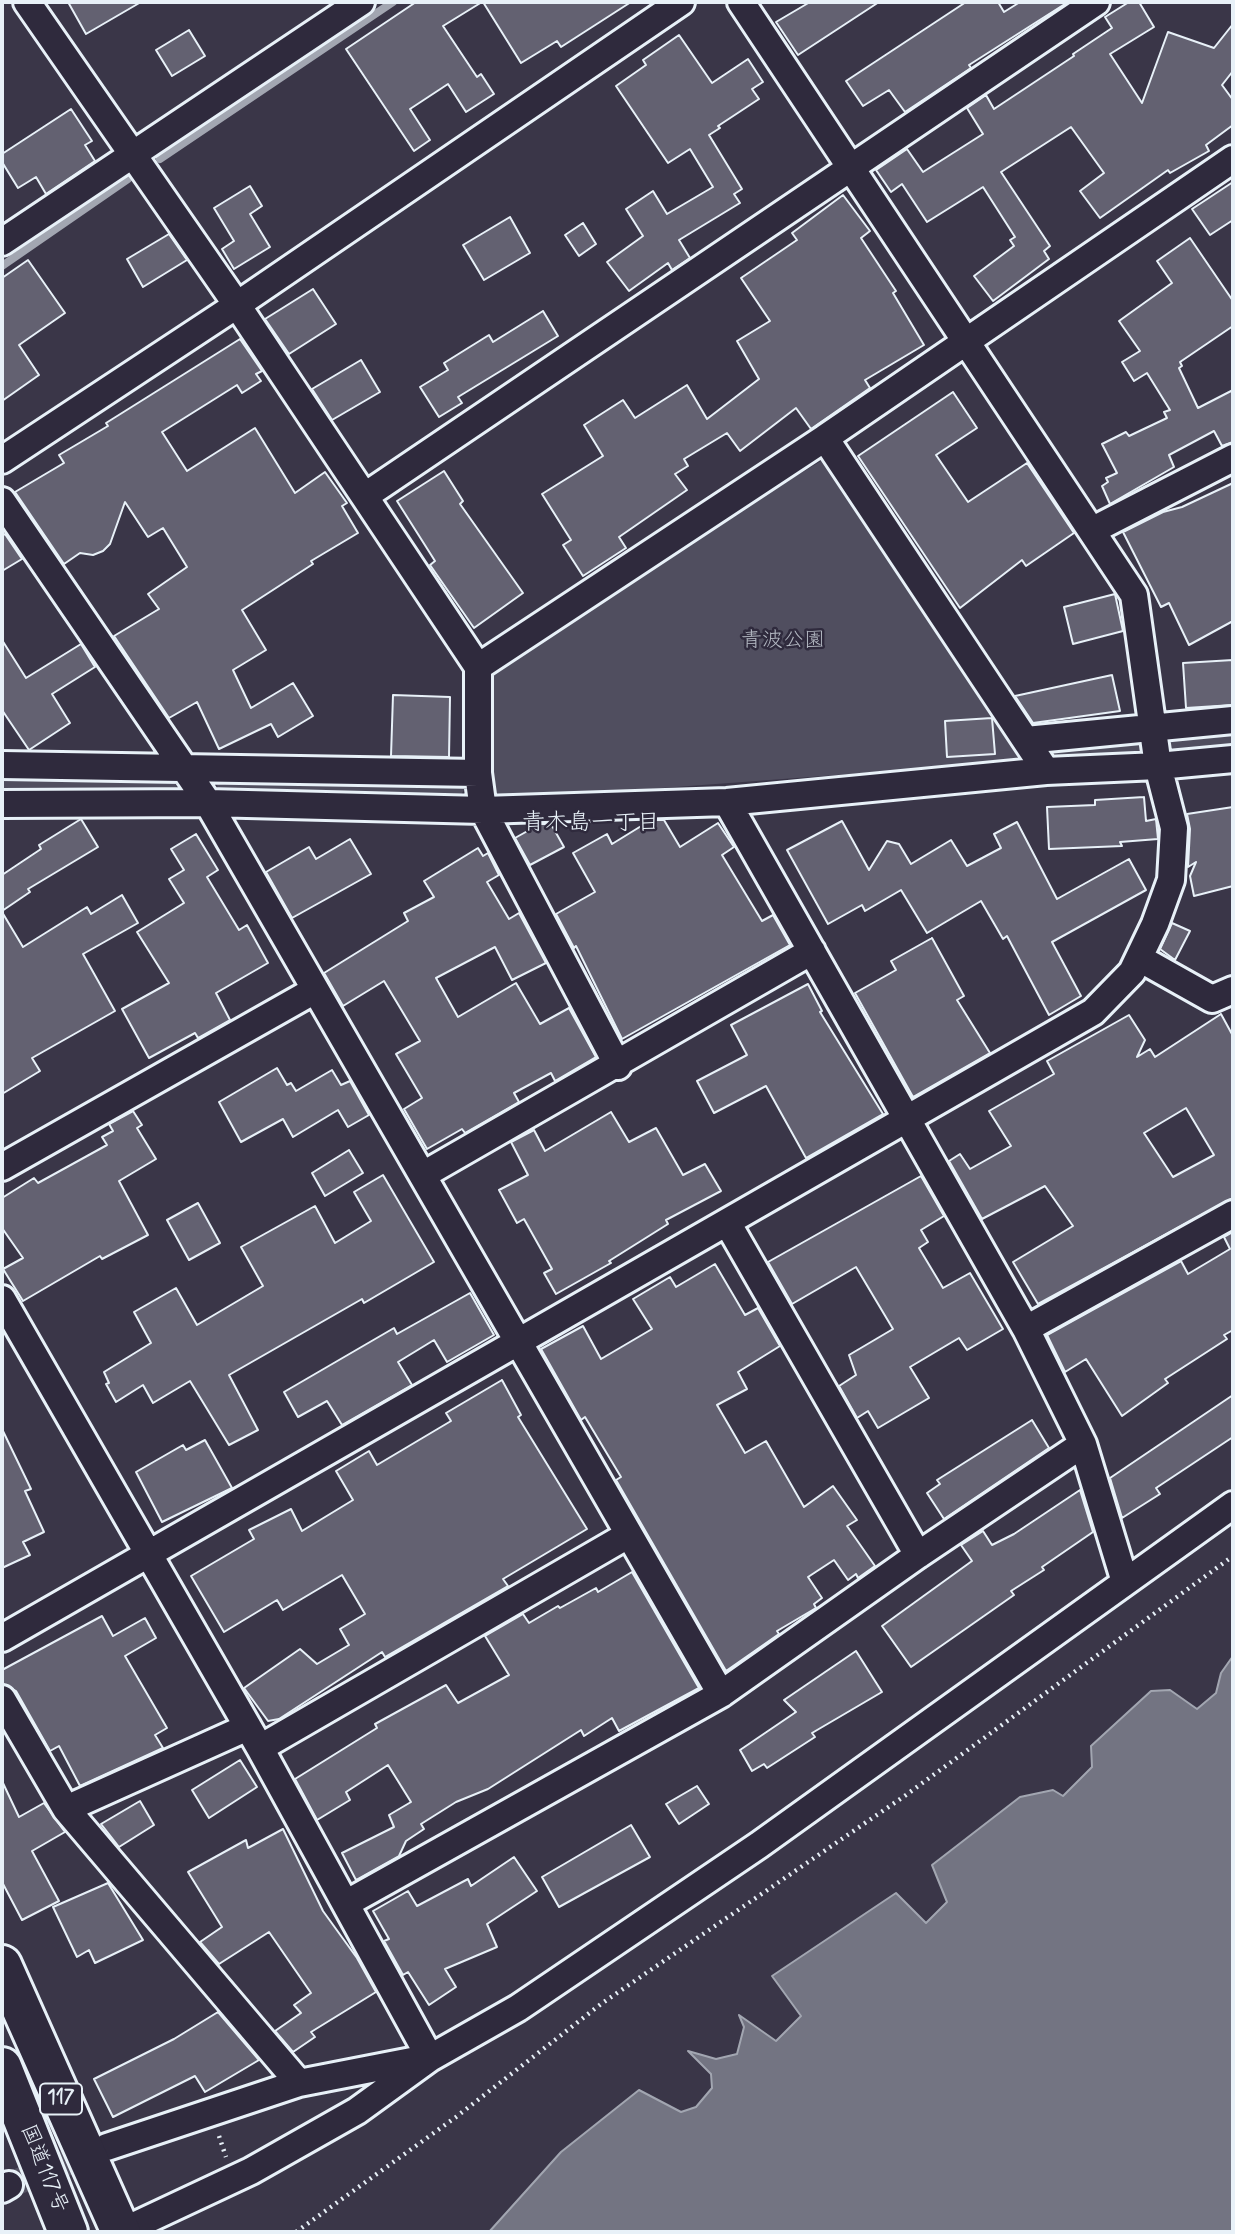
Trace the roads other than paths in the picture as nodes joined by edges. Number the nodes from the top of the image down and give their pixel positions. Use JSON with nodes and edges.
{"nodes":[{"id":1,"x":27,"y":2,"type":"edge"},
{"id":2,"x":361,"y":2,"type":"edge"},
{"id":3,"x":681,"y":2,"type":"edge"},
{"id":4,"x":741,"y":2,"type":"edge"},
{"id":5,"x":1096,"y":2,"type":"edge"},
{"id":6,"x":134,"y":154,"type":"junction"},
{"id":7,"x":1233,"y":159,"type":"edge"},
{"id":8,"x":848,"y":167,"type":"junction"},
{"id":9,"x":2,"y":242,"type":"edge"},
{"id":10,"x":237,"y":305,"type":"junction"},
{"id":11,"x":967,"y":339,"type":"junction"},
{"id":12,"x":825,"y":438,"type":"junction"},
{"id":13,"x":1233,"y":458,"type":"edge"},
{"id":14,"x":2,"y":460,"type":"edge"},
{"id":15,"x":365,"y":496,"type":"junction"},
{"id":16,"x":2,"y":501,"type":"edge"},
{"id":17,"x":1093,"y":530,"type":"junction"},
{"id":18,"x":478,"y":667,"type":"junction"},
{"id":19,"x":1233,"y":720,"type":"edge"},
{"id":20,"x":1153,"y":726,"type":"junction"},
{"id":21,"x":1026,"y":740,"type":"junction"},
{"id":22,"x":1233,"y":759,"type":"edge"},
{"id":23,"x":2,"y":765,"type":"edge"},
{"id":24,"x":1158,"y":766,"type":"junction"},
{"id":25,"x":184,"y":767,"type":"junction"},
{"id":26,"x":1046,"y":771,"type":"junction"},
{"id":27,"x":478,"y":773,"type":"junction"},
{"id":28,"x":727,"y":802,"type":"junction"},
{"id":29,"x":208,"y":803,"type":"junction"},
{"id":30,"x":2,"y":804,"type":"edge"},
{"id":31,"x":483,"y":810,"type":"junction"},
{"id":32,"x":812,"y":951,"type":"junction"},
{"id":33,"x":1139,"y":958,"type":"junction"},
{"id":34,"x":316,"y":990,"type":"junction"},
{"id":35,"x":1233,"y":990,"type":"edge"},
{"id":36,"x":618,"y":1066,"type":"junction"},
{"id":37,"x":908,"y":1120,"type":"junction"},
{"id":38,"x":2,"y":1167,"type":"edge"},
{"id":39,"x":423,"y":1175,"type":"junction"},
{"id":40,"x":1233,"y":1214,"type":"edge"},
{"id":41,"x":728,"y":1224,"type":"junction"},
{"id":42,"x":2,"y":1299,"type":"edge"},
{"id":43,"x":1026,"y":1329,"type":"junction"},
{"id":44,"x":517,"y":1342,"type":"junction"},
{"id":45,"x":1083,"y":1444,"type":"junction"},
{"id":46,"x":1233,"y":1505,"type":"edge"},
{"id":47,"x":628,"y":1535,"type":"junction"},
{"id":48,"x":918,"y":1555,"type":"junction"},
{"id":49,"x":147,"y":1556,"type":"junction"},
{"id":50,"x":1125,"y":1582,"type":"junction"},
{"id":51,"x":2,"y":1638,"type":"edge"},
{"id":52,"x":721,"y":1693,"type":"junction"},
{"id":53,"x":2,"y":1699,"type":"edge"},
{"id":54,"x":254,"y":1738,"type":"junction"},
{"id":55,"x":66,"y":1809,"type":"junction"},
{"id":56,"x":347,"y":1903,"type":"junction"},
{"id":57,"x":2,"y":1965,"type":"edge"},
{"id":58,"x":430,"y":2058,"type":"junction"},
{"id":59,"x":2,"y":2067,"type":"edge"},
{"id":60,"x":299,"y":2083,"type":"junction"},
{"id":61,"x":107,"y":2147,"type":"tunnel mouth"},
{"id":62,"x":68,"y":2232,"type":"edge"},
{"id":63,"x":121,"y":2232,"type":"edge"}],
"edges":[{"from":1,"to":6,"type":"street"},
{"from":2,"to":6,"type":"street"},
{"from":3,"to":10,"type":"street"},
{"from":4,"to":8,"type":"street"},
{"from":5,"to":8,"type":"street"},
{"from":6,"to":9,"type":"street"},
{"from":6,"to":10,"type":"street"},
{"from":7,"to":11,"type":"street"},
{"from":8,"to":11,"type":"street"},
{"from":8,"to":15,"type":"street"},
{"from":10,"to":14,"type":"street"},
{"from":10,"to":15,"type":"street"},
{"from":11,"to":12,"type":"street"},
{"from":11,"to":17,"type":"street"},
{"from":12,"to":18,"type":"street"},
{"from":12,"to":21,"type":"street"},
{"from":13,"to":17,"type":"street"},
{"from":15,"to":18,"type":"street"},
{"from":16,"to":25,"type":"street"},
{"from":17,"to":20,"type":"street"},
{"from":18,"to":27,"type":"street"},
{"from":19,"to":20,"type":"street"},
{"from":20,"to":21,"type":"street"},
{"from":20,"to":24,"type":"street"},
{"from":21,"to":26,"type":"street"},
{"from":22,"to":24,"type":"street"},
{"from":23,"to":25,"type":"street"},
{"from":24,"to":26,"type":"street"},
{"from":24,"to":33,"type":"street"},
{"from":25,"to":27,"type":"street"},
{"from":25,"to":29,"type":"street"},
{"from":26,"to":28,"type":"street"},
{"from":27,"to":31,"type":"street"},
{"from":28,"to":31,"type":"street"},
{"from":28,"to":32,"type":"street"},
{"from":29,"to":30,"type":"street"},
{"from":29,"to":31,"type":"street"},
{"from":29,"to":34,"type":"street"},
{"from":31,"to":36,"type":"street"},
{"from":32,"to":36,"type":"street"},
{"from":32,"to":37,"type":"street"},
{"from":33,"to":35,"type":"street"},
{"from":33,"to":37,"type":"street"},
{"from":34,"to":38,"type":"street"},
{"from":34,"to":39,"type":"street"},
{"from":36,"to":39,"type":"street"},
{"from":37,"to":41,"type":"street"},
{"from":37,"to":43,"type":"street"},
{"from":39,"to":44,"type":"street"},
{"from":40,"to":43,"type":"street"},
{"from":41,"to":44,"type":"street"},
{"from":41,"to":48,"type":"street"},
{"from":42,"to":49,"type":"street"},
{"from":43,"to":45,"type":"street"},
{"from":44,"to":47,"type":"street"},
{"from":44,"to":49,"type":"street"},
{"from":45,"to":48,"type":"street"},
{"from":45,"to":50,"type":"street"},
{"from":46,"to":50,"type":"street"},
{"from":47,"to":52,"type":"street"},
{"from":47,"to":54,"type":"street"},
{"from":48,"to":52,"type":"street"},
{"from":49,"to":51,"type":"street"},
{"from":49,"to":54,"type":"street"},
{"from":50,"to":58,"type":"street"},
{"from":52,"to":56,"type":"street"},
{"from":53,"to":55,"type":"street"},
{"from":54,"to":55,"type":"street"},
{"from":54,"to":56,"type":"street"},
{"from":55,"to":60,"type":"street"},
{"from":56,"to":58,"type":"street"},
{"from":57,"to":63,"type":"highway","name":"国道117号","number":"117"},
{"from":58,"to":60,"type":"street"},
{"from":58,"to":63,"type":"street"},
{"from":59,"to":62,"type":"highway","name":"国道117号","number":"117"},
{"from":60,"to":61,"type":"street"}]}
